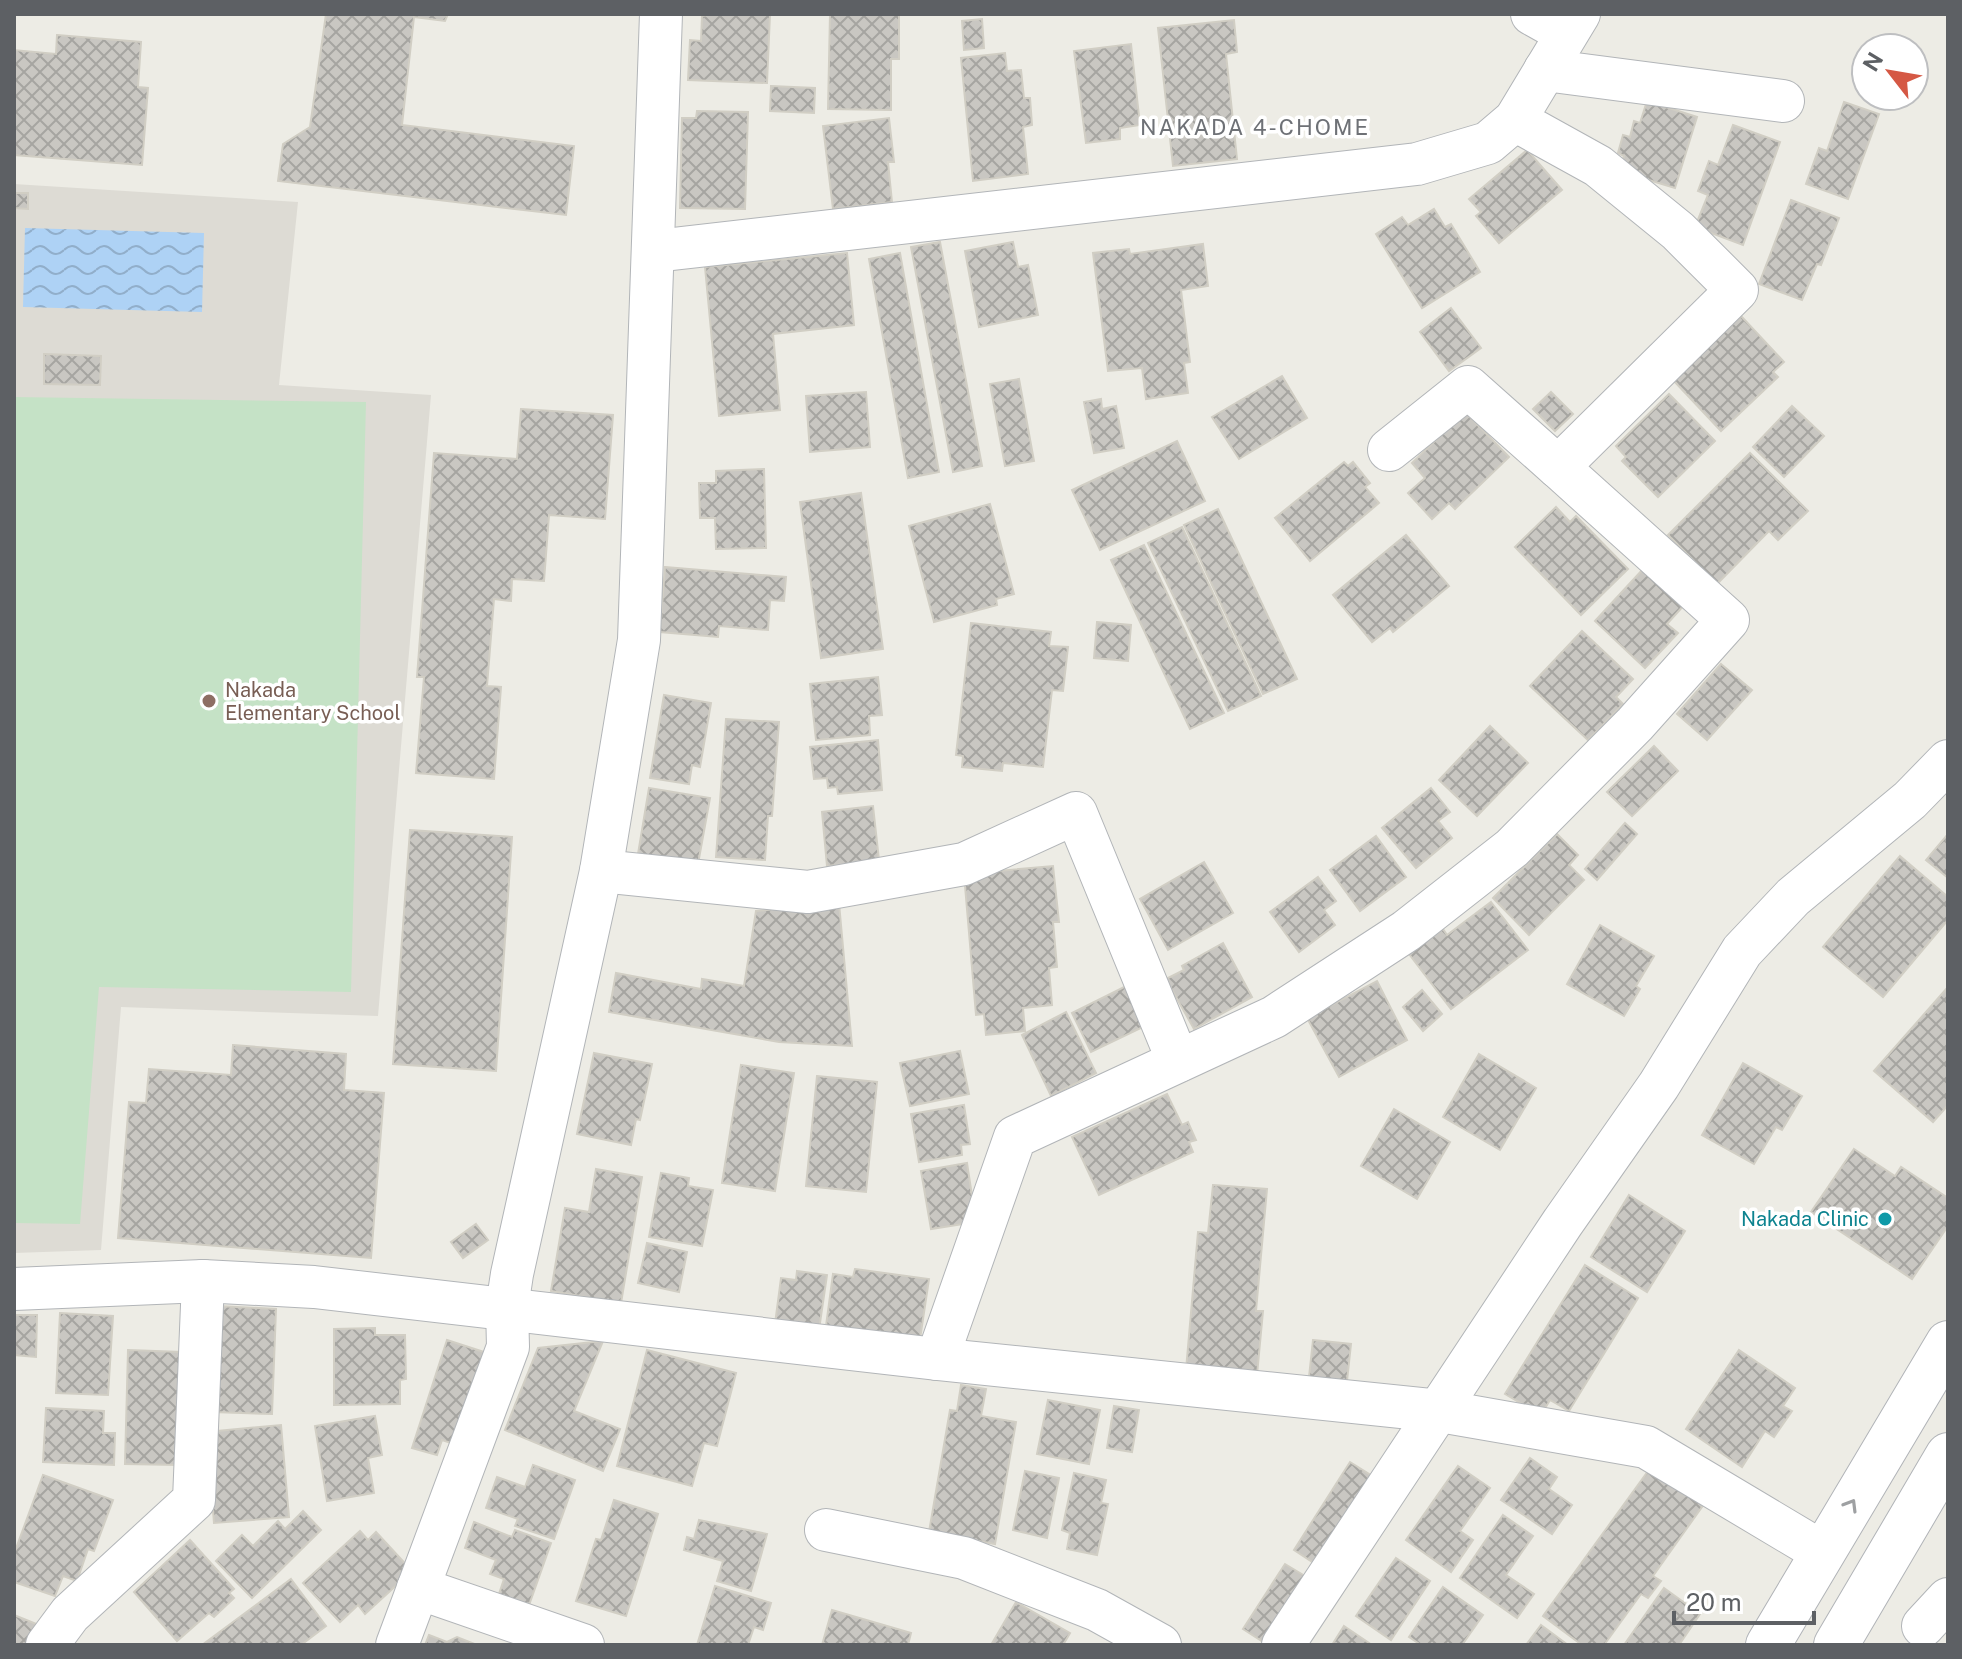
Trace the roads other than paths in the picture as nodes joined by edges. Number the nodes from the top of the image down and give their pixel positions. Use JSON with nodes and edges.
{"nodes":[{"id":1,"x":661,"y":14,"type":"edge"},
{"id":2,"x":1559,"y":20,"type":"edge"},
{"id":3,"x":1545,"y":70,"type":"junction"},
{"id":4,"x":1783,"y":101,"type":"dead end"},
{"id":5,"x":1515,"y":120,"type":"junction"},
{"id":6,"x":655,"y":251,"type":"junction"},
{"id":7,"x":1389,"y":450,"type":"dead end"},
{"id":8,"x":1558,"y":467,"type":"junction"},
{"id":9,"x":1948,"y":761,"type":"edge"},
{"id":10,"x":601,"y":871,"type":"junction"},
{"id":11,"x":1178,"y":1061,"type":"junction"},
{"id":12,"x":203,"y":1281,"type":"junction"},
{"id":13,"x":14,"y":1289,"type":"edge"},
{"id":14,"x":507,"y":1307,"type":"junction"},
{"id":15,"x":1948,"y":1343,"type":"edge"},
{"id":16,"x":937,"y":1359,"type":"junction"},
{"id":17,"x":1440,"y":1411,"type":"junction"},
{"id":18,"x":1948,"y":1455,"type":"edge"},
{"id":19,"x":826,"y":1530,"type":"dead end"},
{"id":20,"x":1822,"y":1552,"type":"junction"},
{"id":21,"x":418,"y":1588,"type":"junction"},
{"id":22,"x":47,"y":1645,"type":"edge"},
{"id":23,"x":397,"y":1645,"type":"edge"},
{"id":24,"x":583,"y":1645,"type":"edge"},
{"id":25,"x":1160,"y":1645,"type":"edge"},
{"id":26,"x":1283,"y":1645,"type":"edge"},
{"id":27,"x":1768,"y":1645,"type":"edge"},
{"id":28,"x":1836,"y":1645,"type":"edge"}],
"edges":[{"from":1,"to":6,"type":"street"},
{"from":2,"to":3,"type":"street"},
{"from":3,"to":4,"type":"street"},
{"from":3,"to":5,"type":"street"},
{"from":5,"to":6,"type":"street"},
{"from":5,"to":8,"type":"street"},
{"from":6,"to":10,"type":"street"},
{"from":7,"to":8,"type":"street"},
{"from":8,"to":11,"type":"street"},
{"from":9,"to":17,"type":"street"},
{"from":10,"to":11,"type":"street"},
{"from":10,"to":14,"type":"street"},
{"from":11,"to":16,"type":"street"},
{"from":12,"to":13,"type":"street"},
{"from":12,"to":14,"type":"street"},
{"from":12,"to":22,"type":"street"},
{"from":14,"to":16,"type":"street"},
{"from":14,"to":21,"type":"street"},
{"from":20,"to":15,"type":"street","one_way":true},
{"from":16,"to":17,"type":"street"},
{"from":17,"to":20,"type":"street"},
{"from":17,"to":26,"type":"street"},
{"from":18,"to":28,"type":"street"},
{"from":19,"to":25,"type":"street"},
{"from":20,"to":27,"type":"street"},
{"from":21,"to":23,"type":"street"},
{"from":21,"to":24,"type":"street"}]}
